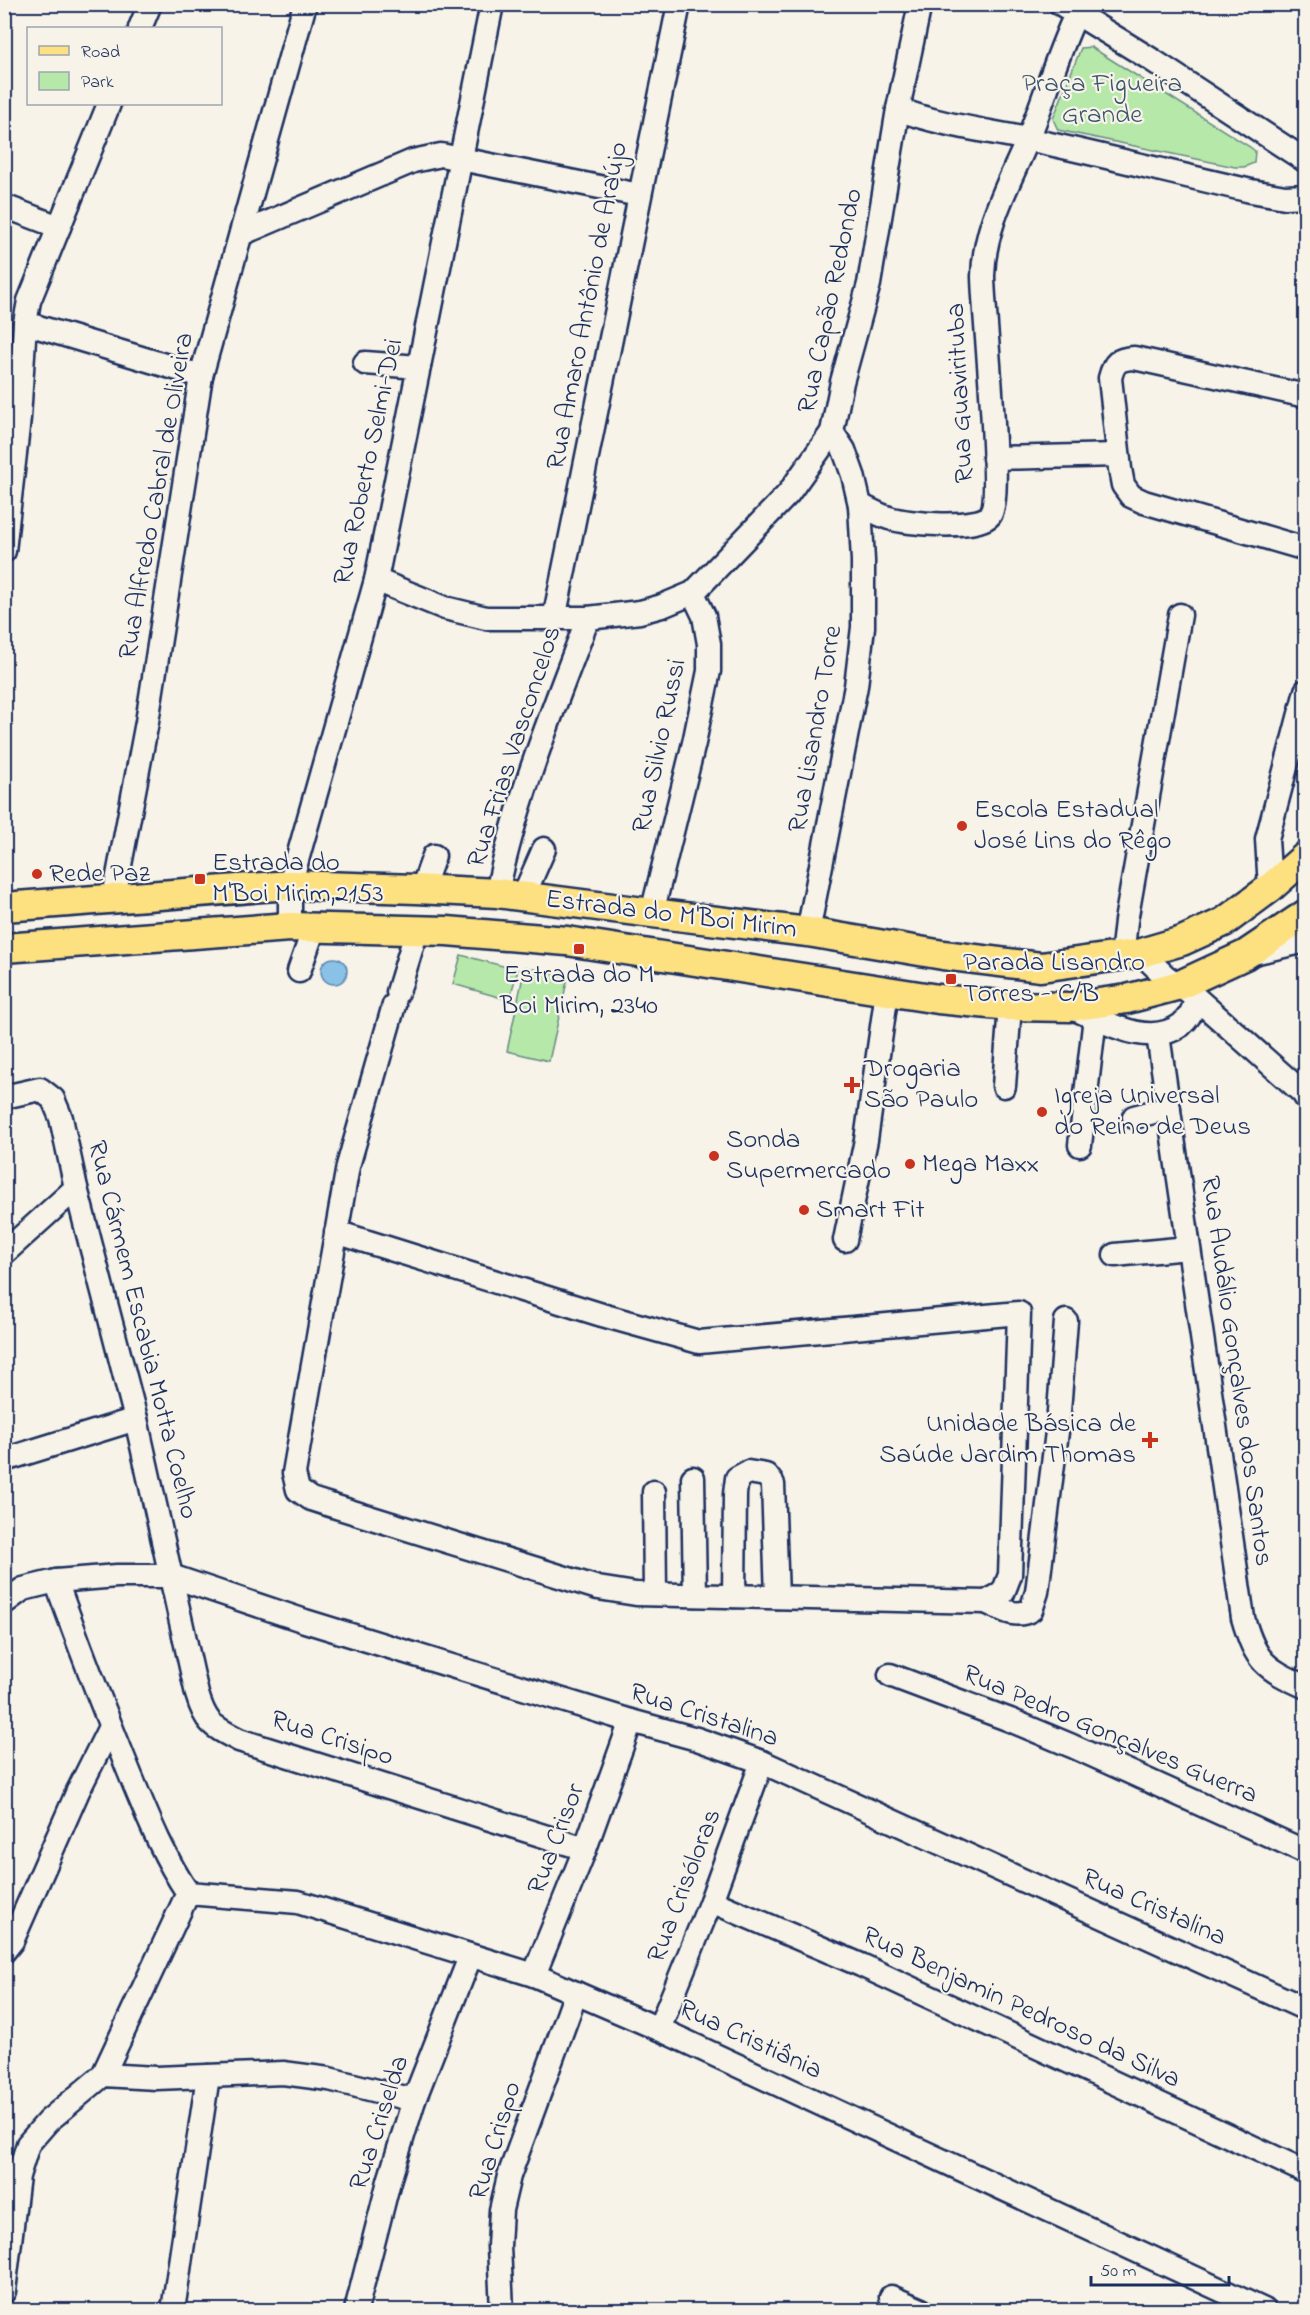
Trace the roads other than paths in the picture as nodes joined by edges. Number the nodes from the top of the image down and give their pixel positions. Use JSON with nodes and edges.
{"nodes":[{"id":1,"x":150,"y":4,"type":"edge"},
{"id":2,"x":305,"y":4,"type":"edge"},
{"id":3,"x":492,"y":4,"type":"edge"},
{"id":4,"x":679,"y":4,"type":"edge"},
{"id":5,"x":920,"y":4,"type":"edge"},
{"id":6,"x":1073,"y":8,"type":"edge"},
{"id":7,"x":140,"y":27,"type":"edge"},
{"id":8,"x":109,"y":105,"type":"edge"},
{"id":9,"x":898,"y":109,"type":"junction"},
{"id":10,"x":1028,"y":140,"type":"junction"},
{"id":11,"x":461,"y":158,"type":"junction"},
{"id":12,"x":1305,"y":161,"type":"edge"},
{"id":13,"x":639,"y":195,"type":"junction"},
{"id":14,"x":1305,"y":196,"type":"edge"},
{"id":15,"x":4,"y":206,"type":"edge"},
{"id":16,"x":59,"y":227,"type":"junction"},
{"id":17,"x":241,"y":234,"type":"junction"},
{"id":18,"x":25,"y":323,"type":"junction"},
{"id":19,"x":365,"y":363,"type":"dead end"},
{"id":20,"x":418,"y":367,"type":"junction"},
{"id":21,"x":201,"y":376,"type":"junction"},
{"id":22,"x":1305,"y":396,"type":"edge"},
{"id":23,"x":832,"y":432,"type":"junction"},
{"id":24,"x":1118,"y":455,"type":"junction"},
{"id":25,"x":994,"y":458,"type":"junction"},
{"id":26,"x":860,"y":505,"type":"junction"},
{"id":27,"x":1305,"y":549,"type":"edge"},
{"id":28,"x":4,"y":551,"type":"edge"},
{"id":29,"x":376,"y":580,"type":"junction"},
{"id":30,"x":693,"y":593,"type":"junction"},
{"id":31,"x":1180,"y":615,"type":"dead end"},
{"id":32,"x":588,"y":618,"type":"junction"},
{"id":33,"x":554,"y":619,"type":"junction"},
{"id":34,"x":1305,"y":691,"type":"edge"},
{"id":35,"x":544,"y":849,"type":"dead end"},
{"id":36,"x":434,"y":856,"type":"dead end"},
{"id":37,"x":1305,"y":856,"type":"edge"},
{"id":38,"x":290,"y":885,"type":"junction"},
{"id":39,"x":1270,"y":888,"type":"junction"},
{"id":40,"x":422,"y":889,"type":"junction"},
{"id":41,"x":510,"y":895,"type":"junction"},
{"id":42,"x":114,"y":897,"type":"junction"},
{"id":43,"x":4,"y":907,"type":"edge"},
{"id":44,"x":652,"y":913,"type":"junction"},
{"id":45,"x":1305,"y":914,"type":"edge"},
{"id":46,"x":302,"y":927,"type":"junction"},
{"id":47,"x":417,"y":930,"type":"junction"},
{"id":48,"x":808,"y":932,"type":"junction"},
{"id":49,"x":1305,"y":941,"type":"edge"},
{"id":50,"x":4,"y":948,"type":"edge"},
{"id":51,"x":1131,"y":955,"type":"junction"},
{"id":52,"x":1245,"y":955,"type":"junction"},
{"id":53,"x":299,"y":971,"type":"dead end"},
{"id":54,"x":887,"y":991,"type":"junction"},
{"id":55,"x":1188,"y":991,"type":"junction"},
{"id":56,"x":1010,"y":1006,"type":"junction"},
{"id":57,"x":1083,"y":1012,"type":"junction"},
{"id":58,"x":1158,"y":1035,"type":"junction"},
{"id":59,"x":1004,"y":1086,"type":"dead end"},
{"id":60,"x":4,"y":1097,"type":"edge"},
{"id":61,"x":1305,"y":1098,"type":"edge"},
{"id":62,"x":1169,"y":1108,"type":"junction"},
{"id":63,"x":1134,"y":1117,"type":"dead end"},
{"id":64,"x":1080,"y":1145,"type":"dead end"},
{"id":65,"x":76,"y":1188,"type":"junction"},
{"id":66,"x":336,"y":1232,"type":"junction"},
{"id":67,"x":845,"y":1240,"type":"dead end"},
{"id":68,"x":1188,"y":1248,"type":"junction"},
{"id":69,"x":4,"y":1252,"type":"edge"},
{"id":70,"x":1115,"y":1255,"type":"dead end"},
{"id":71,"x":1066,"y":1321,"type":"dead end"},
{"id":72,"x":136,"y":1419,"type":"junction"},
{"id":73,"x":4,"y":1460,"type":"edge"},
{"id":74,"x":693,"y":1478,"type":"dead end"},
{"id":75,"x":654,"y":1492,"type":"dead end"},
{"id":76,"x":171,"y":1576,"type":"junction"},
{"id":77,"x":56,"y":1581,"type":"junction"},
{"id":78,"x":655,"y":1594,"type":"junction"},
{"id":79,"x":695,"y":1595,"type":"junction"},
{"id":80,"x":734,"y":1596,"type":"junction"},
{"id":81,"x":777,"y":1597,"type":"junction"},
{"id":82,"x":986,"y":1602,"type":"junction"},
{"id":83,"x":4,"y":1603,"type":"edge"},
{"id":84,"x":890,"y":1675,"type":"dead end"},
{"id":85,"x":1305,"y":1687,"type":"edge"},
{"id":86,"x":631,"y":1721,"type":"junction"},
{"id":87,"x":110,"y":1727,"type":"junction"},
{"id":88,"x":762,"y":1762,"type":"junction"},
{"id":89,"x":585,"y":1849,"type":"junction"},
{"id":90,"x":1305,"y":1852,"type":"edge"},
{"id":91,"x":188,"y":1893,"type":"junction"},
{"id":92,"x":711,"y":1901,"type":"junction"},
{"id":93,"x":4,"y":1951,"type":"edge"},
{"id":94,"x":470,"y":1957,"type":"junction"},
{"id":95,"x":534,"y":1975,"type":"junction"},
{"id":96,"x":576,"y":1994,"type":"junction"},
{"id":97,"x":1305,"y":2009,"type":"edge"},
{"id":98,"x":659,"y":2029,"type":"junction"},
{"id":99,"x":103,"y":2075,"type":"junction"},
{"id":100,"x":208,"y":2076,"type":"junction"},
{"id":101,"x":414,"y":2100,"type":"junction"},
{"id":102,"x":1305,"y":2172,"type":"edge"},
{"id":103,"x":4,"y":2291,"type":"edge"},
{"id":104,"x":891,"y":2297,"type":"dead end"},
{"id":105,"x":173,"y":2310,"type":"edge"},
{"id":106,"x":356,"y":2310,"type":"edge"},
{"id":107,"x":502,"y":2310,"type":"edge"},
{"id":108,"x":921,"y":2310,"type":"edge"},
{"id":109,"x":1264,"y":2310,"type":"edge"}],
"edges":[{"from":1,"to":7,"type":"street"},
{"from":2,"to":17,"type":"street","name":"Rua Alfredo Cabral de Oliveira"},
{"from":3,"to":11,"type":"street","name":"Rua Roberto Selmi-Dei"},
{"from":4,"to":13,"type":"street","name":"Rua Amaro Antônio de Araújo"},
{"from":5,"to":9,"type":"street","name":"Rua Capão Redondo"},
{"from":6,"to":10,"type":"street","name":"Rua Guavirituba"},
{"from":6,"to":12,"type":"street"},
{"from":8,"to":16,"type":"street"},
{"from":9,"to":10,"type":"street"},
{"from":9,"to":23,"type":"street","name":"Rua Capão Redondo"},
{"from":10,"to":14,"type":"street"},
{"from":10,"to":25,"type":"street","name":"Rua Guavirituba"},
{"from":11,"to":13,"type":"street"},
{"from":11,"to":17,"type":"street"},
{"from":11,"to":20,"type":"street","name":"Rua Roberto Selmi-Dei"},
{"from":13,"to":33,"type":"street","name":"Rua Amaro Antônio de Araújo"},
{"from":15,"to":16,"type":"street"},
{"from":16,"to":18,"type":"street"},
{"from":17,"to":21,"type":"street","name":"Rua Alfredo Cabral de Oliveira"},
{"from":18,"to":21,"type":"street"},
{"from":18,"to":28,"type":"street"},
{"from":19,"to":20,"type":"street"},
{"from":20,"to":29,"type":"street","name":"Rua Roberto Selmi-Dei"},
{"from":21,"to":42,"type":"street","name":"Rua Alfredo Cabral de Oliveira"},
{"from":22,"to":24,"type":"street"},
{"from":23,"to":26,"type":"street","name":"Rua Lisandro Torre"},
{"from":23,"to":30,"type":"street","name":"Rua Capão Redondo"},
{"from":24,"to":25,"type":"street"},
{"from":24,"to":27,"type":"street"},
{"from":25,"to":26,"type":"street","name":"Rua Guavirituba"},
{"from":26,"to":48,"type":"street","name":"Rua Lisandro Torre"},
{"from":29,"to":33,"type":"street","name":"Rua Capão Redondo"},
{"from":29,"to":38,"type":"street","name":"Rua Roberto Selmi-Dei"},
{"from":30,"to":32,"type":"street","name":"Rua Capão Redondo"},
{"from":30,"to":44,"type":"street","name":"Rua Silvio Russi"},
{"from":31,"to":51,"type":"street"},
{"from":32,"to":33,"type":"street","name":"Rua Capão Redondo"},
{"from":32,"to":41,"type":"street","name":"Rua Frias Vasconcelos"},
{"from":34,"to":39,"type":"street"},
{"from":35,"to":41,"type":"street"},
{"from":36,"to":40,"type":"street"},
{"from":37,"to":39,"type":"main road","name":"Estrada do M'Boi Mirim"},
{"from":38,"to":40,"type":"main road","name":"Estrada do M'Boi Mirim"},
{"from":38,"to":42,"type":"main road","name":"Estrada do M'Boi Mirim"},
{"from":38,"to":46,"type":"street","name":"Rua Roberto Selmi-Dei"},
{"from":39,"to":51,"type":"main road","name":"Estrada do M'Boi Mirim"},
{"from":40,"to":41,"type":"main road","name":"Estrada do M'Boi Mirim"},
{"from":41,"to":44,"type":"main road","name":"Estrada do M'Boi Mirim"},
{"from":42,"to":43,"type":"main road","name":"Estrada do M'Boi Mirim"},
{"from":44,"to":48,"type":"main road","name":"Estrada do M'Boi Mirim"},
{"from":45,"to":52,"type":"main road","name":"Estrada do M'Boi Mirim"},
{"from":46,"to":47,"type":"main road","name":"Estrada do M'Boi Mirim"},
{"from":46,"to":50,"type":"main road","name":"Estrada do M'Boi Mirim"},
{"from":46,"to":53,"type":"street","name":"Rua Roberto Selmi-Dei"},
{"from":47,"to":54,"type":"main road","name":"Estrada do M'Boi Mirim"},
{"from":47,"to":66,"type":"street"},
{"from":48,"to":51,"type":"main road","name":"Estrada do M'Boi Mirim"},
{"from":49,"to":52,"type":"street"},
{"from":51,"to":55,"type":"street"},
{"from":52,"to":55,"type":"main road","name":"Estrada do M'Boi Mirim"},
{"from":54,"to":56,"type":"main road","name":"Estrada do M'Boi Mirim"},
{"from":54,"to":67,"type":"street"},
{"from":55,"to":57,"type":"main road","name":"Estrada do M'Boi Mirim"},
{"from":55,"to":58,"type":"street"},
{"from":55,"to":61,"type":"street"},
{"from":56,"to":57,"type":"main road","name":"Estrada do M'Boi Mirim"},
{"from":56,"to":59,"type":"street"},
{"from":57,"to":58,"type":"street"},
{"from":57,"to":64,"type":"street"},
{"from":58,"to":62,"type":"street","name":"Rua Audálio Gonçalves dos Santos"},
{"from":60,"to":65,"type":"street","name":"Rua Cármem Escabia Motta Coelho"},
{"from":62,"to":63,"type":"street"},
{"from":62,"to":68,"type":"street","name":"Rua Audálio Gonçalves dos Santos"},
{"from":65,"to":69,"type":"street"},
{"from":65,"to":72,"type":"street","name":"Rua Cármem Escabia Motta Coelho"},
{"from":66,"to":78,"type":"street"},
{"from":66,"to":82,"type":"street"},
{"from":68,"to":70,"type":"street"},
{"from":68,"to":85,"type":"street","name":"Rua Audálio Gonçalves dos Santos"},
{"from":71,"to":82,"type":"street"},
{"from":72,"to":73,"type":"street"},
{"from":72,"to":76,"type":"street","name":"Rua Cármem Escabia Motta Coelho"},
{"from":74,"to":79,"type":"street"},
{"from":75,"to":78,"type":"street"},
{"from":76,"to":77,"type":"street","name":"Rua Cristalina"},
{"from":76,"to":86,"type":"street","name":"Rua Cristalina"},
{"from":76,"to":89,"type":"street","name":"Rua Crisipo"},
{"from":77,"to":83,"type":"street","name":"Rua Cristalina"},
{"from":77,"to":87,"type":"street"},
{"from":78,"to":79,"type":"street"},
{"from":79,"to":80,"type":"street"},
{"from":80,"to":81,"type":"street"},
{"from":80,"to":81,"type":"street"},
{"from":81,"to":82,"type":"street"},
{"from":84,"to":90,"type":"street","name":"Rua Pedro Gonçalves Guerra"},
{"from":86,"to":88,"type":"street","name":"Rua Cristalina"},
{"from":86,"to":89,"type":"street","name":"Rua Crisor"},
{"from":87,"to":91,"type":"street"},
{"from":87,"to":93,"type":"street"},
{"from":88,"to":92,"type":"street","name":"Rua Crisóloras"},
{"from":88,"to":97,"type":"street","name":"Rua Cristalina"},
{"from":89,"to":95,"type":"street","name":"Rua Crisor"},
{"from":91,"to":94,"type":"street","name":"Rua Cristiânia"},
{"from":91,"to":99,"type":"street"},
{"from":92,"to":98,"type":"street","name":"Rua Crisóloras"},
{"from":92,"to":102,"type":"street","name":"Rua Benjamin Pedroso da Silva"},
{"from":94,"to":95,"type":"street","name":"Rua Cristiânia"},
{"from":94,"to":101,"type":"street","name":"Rua Criselda"},
{"from":95,"to":96,"type":"street","name":"Rua Cristiânia"},
{"from":96,"to":98,"type":"street","name":"Rua Cristiânia"},
{"from":96,"to":107,"type":"street","name":"Rua Crispo"},
{"from":98,"to":109,"type":"street","name":"Rua Cristiânia"},
{"from":99,"to":100,"type":"street"},
{"from":99,"to":103,"type":"street"},
{"from":100,"to":101,"type":"street"},
{"from":100,"to":105,"type":"street"},
{"from":101,"to":106,"type":"street","name":"Rua Criselda"},
{"from":104,"to":108,"type":"street"}]}
